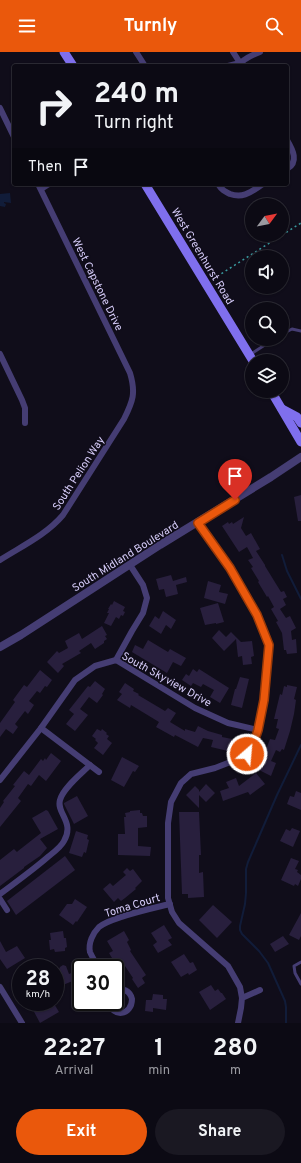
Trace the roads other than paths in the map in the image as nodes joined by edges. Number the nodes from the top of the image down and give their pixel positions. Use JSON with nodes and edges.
{"nodes":[{"id":1,"x":64,"y":52,"type":"edge"},
{"id":2,"x":136,"y":52,"type":"edge"},
{"id":3,"x":233,"y":52,"type":"edge"},
{"id":4,"x":260,"y":52,"type":"edge"},
{"id":5,"x":71,"y":64,"type":"edge"},
{"id":6,"x":144,"y":64,"type":"edge"},
{"id":7,"x":239,"y":64,"type":"edge"},
{"id":8,"x":241,"y":64,"type":"edge"},
{"id":9,"x":0,"y":108,"type":"edge"},
{"id":10,"x":12,"y":133,"type":"edge"},
{"id":11,"x":289,"y":144,"type":"edge"},
{"id":12,"x":289,"y":168,"type":"edge"},
{"id":13,"x":146,"y":186,"type":"edge"},
{"id":14,"x":219,"y":186,"type":"edge"},
{"id":15,"x":260,"y":186,"type":"edge"},
{"id":16,"x":39,"y":187,"type":"edge"},
{"id":17,"x":289,"y":331,"type":"edge"},
{"id":18,"x":301,"y":332,"type":"edge"},
{"id":19,"x":266,"y":346,"type":"edge"},
{"id":20,"x":0,"y":354,"type":"edge"},
{"id":21,"x":249,"y":354,"type":"edge"},
{"id":22,"x":256,"y":354,"type":"edge"},
{"id":23,"x":133,"y":394,"type":"joint"},
{"id":24,"x":274,"y":398,"type":"edge"},
{"id":25,"x":280,"y":408,"type":"junction"},
{"id":26,"x":25,"y":423,"type":"dead end"},
{"id":27,"x":301,"y":423,"type":"edge"},
{"id":28,"x":301,"y":442,"type":"edge"},
{"id":29,"x":301,"y":457,"type":"edge"},
{"id":30,"x":198,"y":523,"type":"junction"},
{"id":31,"x":0,"y":560,"type":"edge"},
{"id":32,"x":130,"y":565,"type":"junction"},
{"id":33,"x":0,"y":648,"type":"edge"},
{"id":34,"x":116,"y":660,"type":"junction"},
{"id":35,"x":41,"y":728,"type":"junction"},
{"id":36,"x":258,"y":730,"type":"junction"},
{"id":37,"x":90,"y":765,"type":"junction"},
{"id":38,"x":99,"y":772,"type":"dead end"},
{"id":39,"x":0,"y":780,"type":"edge"},
{"id":40,"x":0,"y":894,"type":"edge"},
{"id":41,"x":0,"y":899,"type":"edge"},
{"id":42,"x":170,"y":904,"type":"junction"},
{"id":43,"x":7,"y":910,"type":"dead end"},
{"id":44,"x":94,"y":959,"type":"edge"},
{"id":45,"x":301,"y":962,"type":"edge"},
{"id":46,"x":301,"y":984,"type":"edge"},
{"id":47,"x":0,"y":987,"type":"edge"},
{"id":48,"x":124,"y":990,"type":"edge"},
{"id":49,"x":260,"y":990,"type":"dead end"},
{"id":50,"x":242,"y":998,"type":"junction"},
{"id":51,"x":114,"y":1011,"type":"edge"},
{"id":52,"x":22,"y":1023,"type":"edge"},
{"id":53,"x":238,"y":1023,"type":"edge"}],
"edges":[{"from":1,"to":5,"type":"main road"},
{"from":2,"to":6,"type":"street"},
{"from":3,"to":7,"type":"street"},
{"from":4,"to":8,"type":"street"},
{"from":9,"to":10,"type":"street"},
{"from":11,"to":12,"type":"street"},
{"from":13,"to":21,"type":"main road","name":"West Greenhurst Road"},
{"from":14,"to":15,"type":"street"},
{"from":16,"to":23,"type":"street","name":"West Capstone Drive"},
{"from":17,"to":18,"type":"lane"},
{"from":19,"to":22,"type":"lane"},
{"from":20,"to":26,"type":"street"},
{"from":23,"to":31,"type":"street","name":"South Pelion Way"},
{"from":24,"to":25,"type":"main road"},
{"from":25,"to":27,"type":"main road"},
{"from":25,"to":28,"type":"main road"},
{"from":29,"to":30,"type":"street","name":"South Midland Boulevard"},
{"from":30,"to":32,"type":"street","name":"South Midland Boulevard"},
{"from":30,"to":36,"type":"street"},
{"from":32,"to":33,"type":"street","name":"South Midland Boulevard"},
{"from":32,"to":34,"type":"street"},
{"from":34,"to":35,"type":"street","name":"South Skyview Drive"},
{"from":34,"to":36,"type":"street","name":"South Skyview Drive"},
{"from":35,"to":37,"type":"street"},
{"from":35,"to":39,"type":"street","name":"South Skyview Drive"},
{"from":36,"to":42,"type":"street"},
{"from":37,"to":38,"type":"street"},
{"from":37,"to":40,"type":"street"},
{"from":41,"to":43,"type":"street"},
{"from":42,"to":44,"type":"street","name":"Toma Court"},
{"from":42,"to":50,"type":"street"},
{"from":45,"to":46,"type":"lane"},
{"from":47,"to":52,"type":"street"},
{"from":48,"to":51,"type":"street"},
{"from":49,"to":50,"type":"street"},
{"from":50,"to":53,"type":"street"}]}
